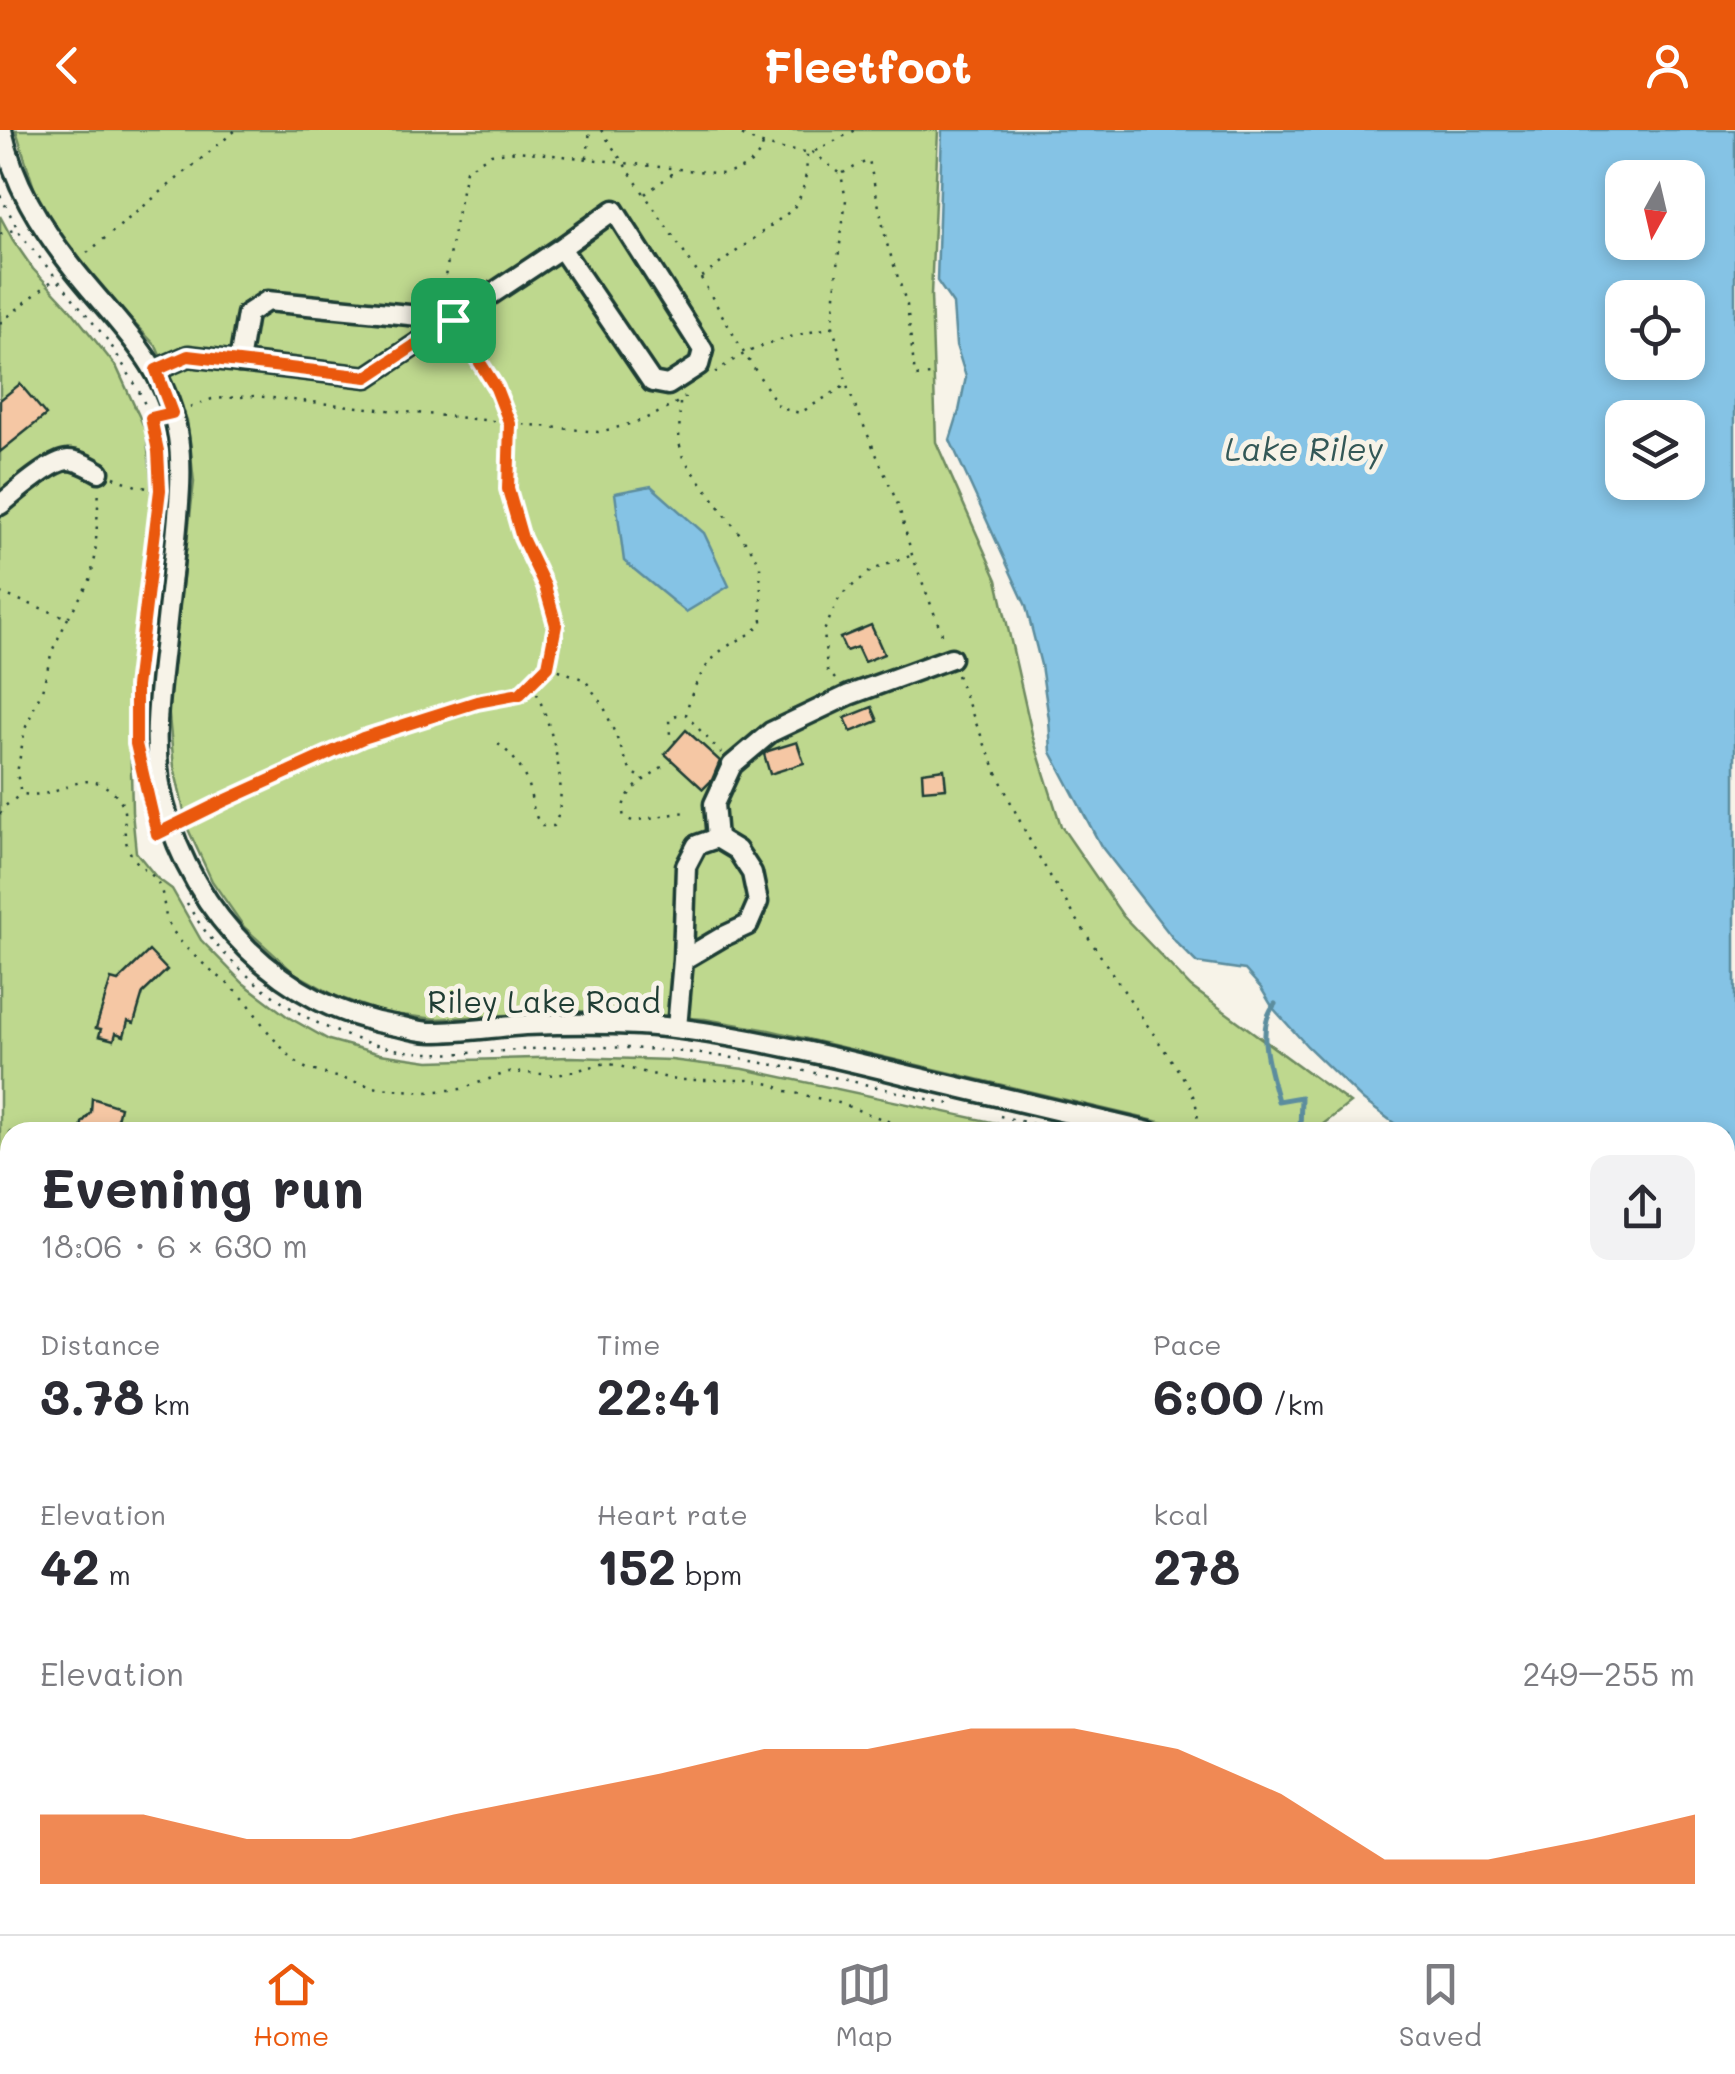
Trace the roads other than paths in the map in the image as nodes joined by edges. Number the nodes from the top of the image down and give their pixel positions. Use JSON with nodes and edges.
{"nodes":[{"id":1,"x":2,"y":130,"type":"edge"},
{"id":2,"x":561,"y":248,"type":"junction"},
{"id":3,"x":430,"y":335,"type":"junction"},
{"id":4,"x":239,"y":362,"type":"junction"},
{"id":5,"x":156,"y":370,"type":"junction"},
{"id":6,"x":99,"y":472,"type":"road end"},
{"id":7,"x":0,"y":505,"type":"edge"},
{"id":8,"x":951,"y":658,"type":"road end"},
{"id":9,"x":717,"y":838,"type":"junction"},
{"id":10,"x":683,"y":960,"type":"junction"},
{"id":11,"x":677,"y":1028,"type":"junction"},
{"id":12,"x":1107,"y":1122,"type":"edge"}],
"edges":[{"from":1,"to":5,"type":"street","name":"Riley Lake Road"},
{"from":2,"to":2,"type":"street"},
{"from":2,"to":3,"type":"street"},
{"from":3,"to":4,"type":"street"},
{"from":3,"to":4,"type":"street"},
{"from":4,"to":5,"type":"street"},
{"from":5,"to":11,"type":"street","name":"Riley Lake Road"},
{"from":6,"to":7,"type":"street"},
{"from":8,"to":9,"type":"street"},
{"from":9,"to":10,"type":"street"},
{"from":9,"to":10,"type":"street"},
{"from":10,"to":11,"type":"street"},
{"from":11,"to":12,"type":"street","name":"Riley Lake Road"}]}
